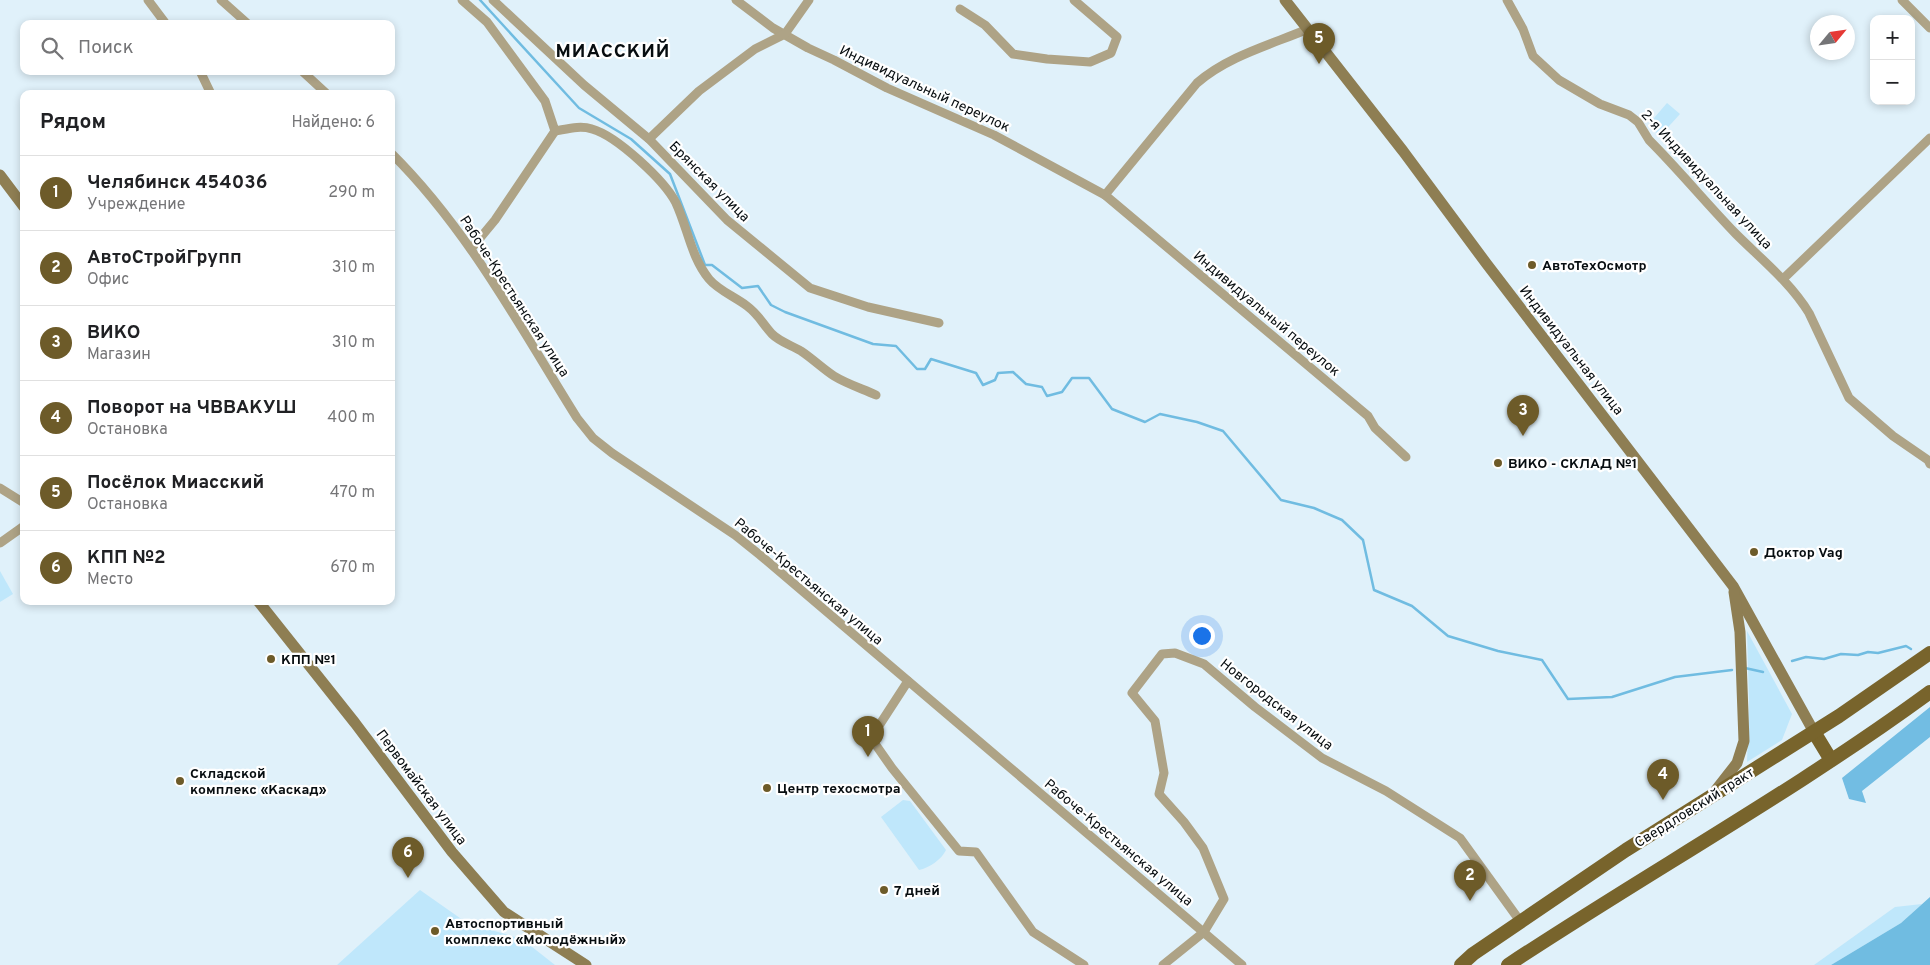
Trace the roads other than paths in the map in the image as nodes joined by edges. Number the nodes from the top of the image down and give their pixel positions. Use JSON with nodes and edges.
{"nodes":[{"id":1,"x":148,"y":0,"type":"edge"},
{"id":2,"x":221,"y":0,"type":"edge"},
{"id":3,"x":462,"y":0,"type":"edge"},
{"id":4,"x":493,"y":0,"type":"edge"},
{"id":5,"x":736,"y":0,"type":"edge"},
{"id":6,"x":809,"y":0,"type":"edge"},
{"id":7,"x":1074,"y":0,"type":"edge"},
{"id":8,"x":1285,"y":0,"type":"edge"},
{"id":9,"x":1507,"y":0,"type":"edge"},
{"id":10,"x":1902,"y":0,"type":"edge"},
{"id":11,"x":960,"y":9,"type":"dead end"},
{"id":12,"x":163,"y":20,"type":"edge"},
{"id":13,"x":244,"y":20,"type":"edge"},
{"id":14,"x":1930,"y":28,"type":"edge"},
{"id":15,"x":1308,"y":29,"type":"junction"},
{"id":16,"x":785,"y":34,"type":"junction"},
{"id":17,"x":202,"y":75,"type":"edge"},
{"id":18,"x":306,"y":75,"type":"edge"},
{"id":19,"x":209,"y":90,"type":"edge"},
{"id":20,"x":323,"y":90,"type":"edge"},
{"id":21,"x":555,"y":131,"type":"junction"},
{"id":22,"x":649,"y":138,"type":"junction"},
{"id":23,"x":1930,"y":138,"type":"edge"},
{"id":24,"x":395,"y":157,"type":"edge"},
{"id":25,"x":0,"y":176,"type":"edge"},
{"id":26,"x":1105,"y":194,"type":"junction"},
{"id":27,"x":20,"y":202,"type":"edge"},
{"id":28,"x":471,"y":249,"type":"junction"},
{"id":29,"x":1783,"y":279,"type":"junction"},
{"id":30,"x":940,"y":323,"type":"dead end"},
{"id":31,"x":876,"y":395,"type":"dead end"},
{"id":32,"x":1406,"y":457,"type":"dead end"},
{"id":33,"x":1930,"y":464,"type":"edge"},
{"id":34,"x":0,"y":488,"type":"edge"},
{"id":35,"x":20,"y":500,"type":"edge"},
{"id":36,"x":20,"y":529,"type":"edge"},
{"id":37,"x":0,"y":542,"type":"edge"},
{"id":38,"x":1733,"y":586,"type":"junction"},
{"id":39,"x":261,"y":605,"type":"edge"},
{"id":40,"x":1930,"y":653,"type":"edge"},
{"id":41,"x":908,"y":681,"type":"junction"},
{"id":42,"x":1930,"y":692,"type":"edge"},
{"id":43,"x":1814,"y":732,"type":"junction"},
{"id":44,"x":1831,"y":760,"type":"junction"},
{"id":45,"x":1711,"y":795,"type":"junction"},
{"id":46,"x":1520,"y":921,"type":"junction"},
{"id":47,"x":1204,"y":932,"type":"junction"},
{"id":48,"x":586,"y":965,"type":"edge"},
{"id":49,"x":1084,"y":965,"type":"edge"},
{"id":50,"x":1163,"y":965,"type":"edge"},
{"id":51,"x":1242,"y":965,"type":"edge"},
{"id":52,"x":1461,"y":965,"type":"edge"},
{"id":53,"x":1508,"y":965,"type":"edge"}],
"edges":[{"from":1,"to":12,"type":"street"},
{"from":2,"to":13,"type":"street"},
{"from":3,"to":21,"type":"street"},
{"from":4,"to":22,"type":"street","name":"Брянская улица"},
{"from":5,"to":16,"type":"street","name":"Индивидуальный переулок"},
{"from":6,"to":16,"type":"street"},
{"from":7,"to":11,"type":"street"},
{"from":8,"to":15,"type":"main road","name":"Индивидуальная улица"},
{"from":9,"to":29,"type":"street","name":"2-я Индивидуальная улица"},
{"from":10,"to":14,"type":"street"},
{"from":15,"to":26,"type":"street"},
{"from":15,"to":38,"type":"main road","name":"Индивидуальная улица"},
{"from":16,"to":22,"type":"street"},
{"from":16,"to":26,"type":"street","name":"Индивидуальный переулок"},
{"from":17,"to":19,"type":"street"},
{"from":18,"to":20,"type":"street"},
{"from":21,"to":28,"type":"street"},
{"from":21,"to":31,"type":"street"},
{"from":22,"to":30,"type":"street","name":"Брянская улица"},
{"from":23,"to":29,"type":"street"},
{"from":24,"to":28,"type":"street","name":"Рабоче-Крестьянская улица"},
{"from":25,"to":27,"type":"main road"},
{"from":26,"to":32,"type":"street","name":"Индивидуальный переулок"},
{"from":28,"to":41,"type":"street","name":"Рабоче-Крестьянская улица"},
{"from":29,"to":33,"type":"street","name":"2-я Индивидуальная улица"},
{"from":34,"to":35,"type":"street"},
{"from":36,"to":37,"type":"street"},
{"from":38,"to":43,"type":"main road","name":"Индивидуальная улица"},
{"from":38,"to":45,"type":"main road"},
{"from":39,"to":48,"type":"main road","name":"Первомайская улица"},
{"from":40,"to":43,"type":"main road","name":"Свердловский тракт"},
{"from":41,"to":47,"type":"street","name":"Рабоче-Крестьянская улица"},
{"from":41,"to":49,"type":"street"},
{"from":42,"to":44,"type":"main road"},
{"from":43,"to":44,"type":"main road"},
{"from":43,"to":45,"type":"main road","name":"Свердловский тракт"},
{"from":44,"to":53,"type":"main road"},
{"from":45,"to":46,"type":"main road","name":"Свердловский тракт"},
{"from":46,"to":47,"type":"street","name":"Новгородская улица"},
{"from":46,"to":52,"type":"main road","name":"Свердловский тракт"},
{"from":47,"to":50,"type":"street"},
{"from":47,"to":51,"type":"street","name":"Рабоче-Крестьянская улица"}]}
